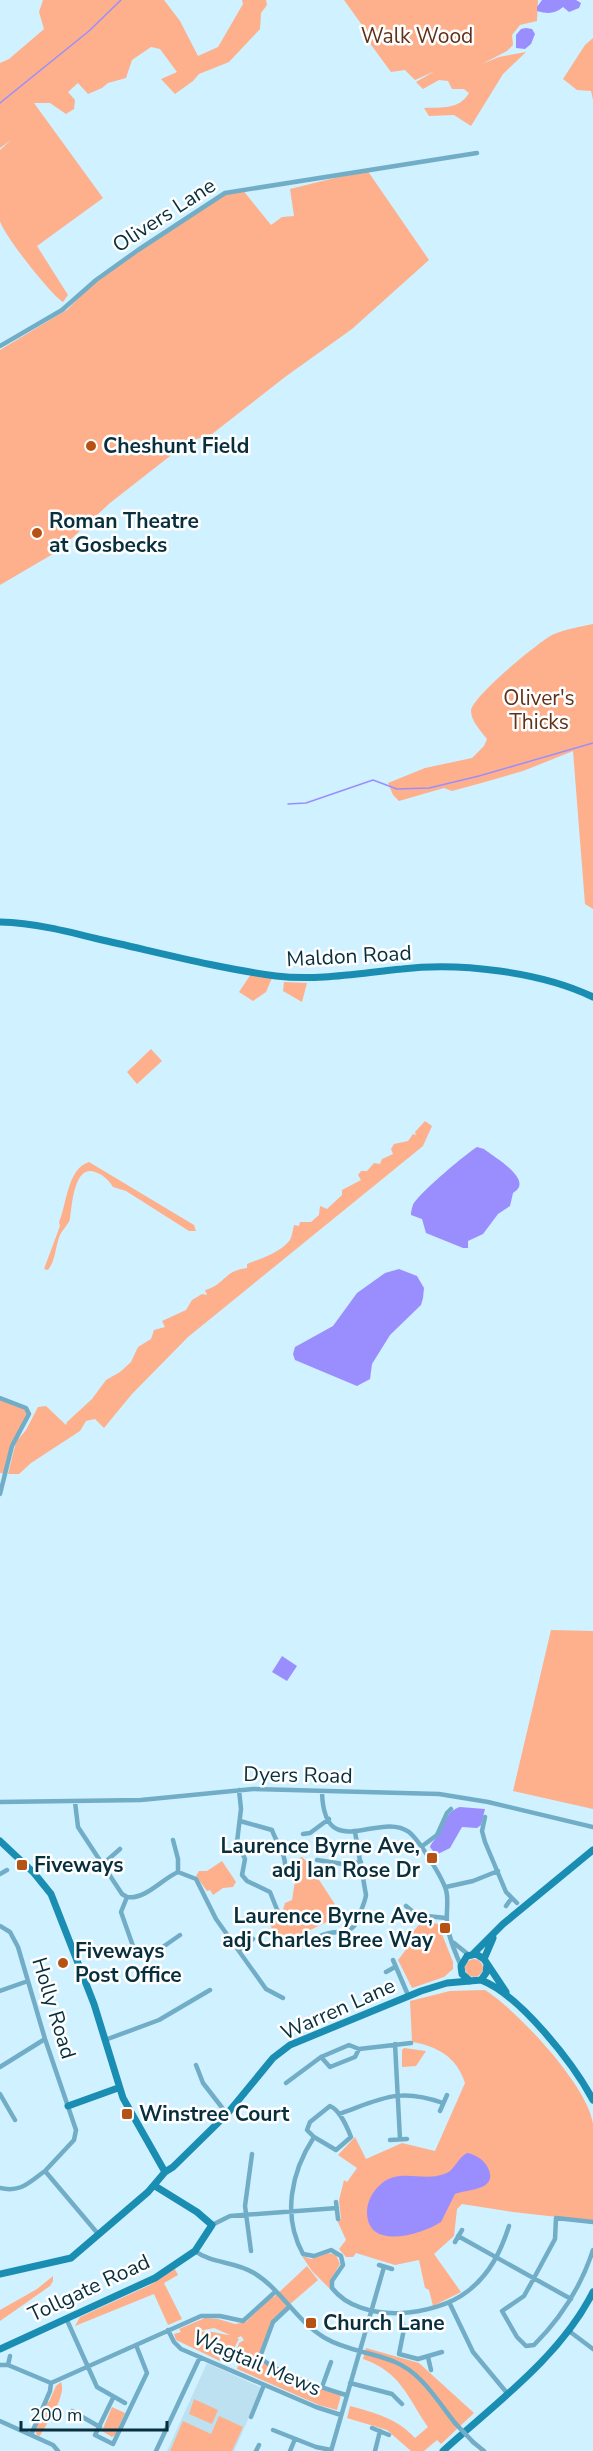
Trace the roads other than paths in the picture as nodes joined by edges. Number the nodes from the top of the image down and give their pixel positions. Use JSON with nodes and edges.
{"nodes":[{"id":1,"x":477,"y":153,"type":"dead end"},
{"id":2,"x":0,"y":346,"type":"edge"},
{"id":3,"x":0,"y":922,"type":"edge"},
{"id":4,"x":593,"y":998,"type":"edge"},
{"id":5,"x":0,"y":1398,"type":"edge"},
{"id":6,"x":3,"y":1475,"type":"edge"},
{"id":7,"x":0,"y":1494,"type":"edge"},
{"id":8,"x":239,"y":1790,"type":"junction"},
{"id":9,"x":322,"y":1792,"type":"junction"},
{"id":10,"x":1,"y":1801,"type":"edge"},
{"id":11,"x":75,"y":1802,"type":"junction"},
{"id":12,"x":451,"y":1809,"type":"dead end"},
{"id":13,"x":485,"y":1817,"type":"dead end"},
{"id":14,"x":328,"y":1820,"type":"junction"},
{"id":15,"x":240,"y":1821,"type":"junction"},
{"id":16,"x":593,"y":1827,"type":"edge"},
{"id":17,"x":355,"y":1833,"type":"junction"},
{"id":18,"x":303,"y":1834,"type":"dead end"},
{"id":19,"x":173,"y":1840,"type":"dead end"},
{"id":20,"x":0,"y":1841,"type":"edge"},
{"id":21,"x":421,"y":1847,"type":"junction"},
{"id":22,"x":120,"y":1849,"type":"dead end"},
{"id":23,"x":593,"y":1851,"type":"edge"},
{"id":24,"x":318,"y":1860,"type":"dead end"},
{"id":25,"x":361,"y":1862,"type":"junction"},
{"id":26,"x":103,"y":1864,"type":"junction"},
{"id":27,"x":285,"y":1864,"type":"dead end"},
{"id":28,"x":7,"y":1870,"type":"dead end"},
{"id":29,"x":498,"y":1871,"type":"junction"},
{"id":30,"x":178,"y":1872,"type":"junction"},
{"id":31,"x":0,"y":1874,"type":"edge"},
{"id":32,"x":446,"y":1887,"type":"junction"},
{"id":33,"x":126,"y":1897,"type":"junction"},
{"id":34,"x":511,"y":1899,"type":"junction"},
{"id":35,"x":517,"y":1903,"type":"dead end"},
{"id":36,"x":506,"y":1906,"type":"dead end"},
{"id":37,"x":278,"y":1912,"type":"dead end"},
{"id":38,"x":404,"y":1916,"type":"dead end"},
{"id":39,"x":446,"y":1918,"type":"junction"},
{"id":40,"x":0,"y":1926,"type":"edge"},
{"id":41,"x":497,"y":1931,"type":"junction"},
{"id":42,"x":180,"y":1935,"type":"dead end"},
{"id":43,"x":320,"y":1936,"type":"dead end"},
{"id":44,"x":253,"y":1939,"type":"dead end"},
{"id":45,"x":452,"y":1941,"type":"junction"},
{"id":46,"x":240,"y":1950,"type":"junction"},
{"id":47,"x":471,"y":1955,"type":"junction"},
{"id":48,"x":393,"y":1960,"type":"dead end"},
{"id":49,"x":486,"y":1962,"type":"junction"},
{"id":50,"x":395,"y":1967,"type":"junction"},
{"id":51,"x":460,"y":1967,"type":"junction"},
{"id":52,"x":386,"y":1972,"type":"dead end"},
{"id":53,"x":481,"y":1980,"type":"junction"},
{"id":54,"x":28,"y":1981,"type":"junction"},
{"id":55,"x":470,"y":1981,"type":"junction"},
{"id":56,"x":447,"y":1983,"type":"junction"},
{"id":57,"x":278,"y":1989,"type":"dead end"},
{"id":58,"x":0,"y":1990,"type":"edge"},
{"id":59,"x":210,"y":1990,"type":"dead end"},
{"id":60,"x":276,"y":1995,"type":"junction"},
{"id":61,"x":408,"y":1995,"type":"junction"},
{"id":62,"x":509,"y":1996,"type":"junction"},
{"id":63,"x":283,"y":1998,"type":"dead end"},
{"id":64,"x":45,"y":2039,"type":"junction"},
{"id":65,"x":105,"y":2040,"type":"junction"},
{"id":66,"x":411,"y":2043,"type":"dead end"},
{"id":67,"x":395,"y":2044,"type":"junction"},
{"id":68,"x":359,"y":2049,"type":"junction"},
{"id":69,"x":321,"y":2057,"type":"junction"},
{"id":70,"x":196,"y":2066,"type":"dead end"},
{"id":71,"x":0,"y":2067,"type":"edge"},
{"id":72,"x":286,"y":2083,"type":"dead end"},
{"id":73,"x":118,"y":2088,"type":"junction"},
{"id":74,"x":0,"y":2094,"type":"edge"},
{"id":75,"x":398,"y":2094,"type":"junction"},
{"id":76,"x":447,"y":2095,"type":"dead end"},
{"id":77,"x":593,"y":2100,"type":"edge"},
{"id":78,"x":443,"y":2103,"type":"junction"},
{"id":79,"x":68,"y":2106,"type":"junction"},
{"id":80,"x":440,"y":2111,"type":"dead end"},
{"id":81,"x":227,"y":2114,"type":"junction"},
{"id":82,"x":339,"y":2114,"type":"junction"},
{"id":83,"x":15,"y":2120,"type":"dead end"},
{"id":84,"x":314,"y":2137,"type":"junction"},
{"id":85,"x":400,"y":2139,"type":"junction"},
{"id":86,"x":407,"y":2139,"type":"dead end"},
{"id":87,"x":390,"y":2140,"type":"dead end"},
{"id":88,"x":252,"y":2154,"type":"dead end"},
{"id":89,"x":45,"y":2171,"type":"junction"},
{"id":90,"x":165,"y":2172,"type":"junction"},
{"id":91,"x":155,"y":2186,"type":"junction"},
{"id":92,"x":0,"y":2188,"type":"edge"},
{"id":93,"x":336,"y":2202,"type":"dead end"},
{"id":94,"x":337,"y":2208,"type":"junction"},
{"id":95,"x":291,"y":2212,"type":"junction"},
{"id":96,"x":245,"y":2215,"type":"junction"},
{"id":97,"x":338,"y":2219,"type":"dead end"},
{"id":98,"x":593,"y":2222,"type":"edge"},
{"id":99,"x":212,"y":2225,"type":"junction"},
{"id":100,"x":508,"y":2226,"type":"dead end"},
{"id":101,"x":462,"y":2230,"type":"dead end"},
{"id":102,"x":99,"y":2235,"type":"junction"},
{"id":103,"x":593,"y":2250,"type":"edge"},
{"id":104,"x":195,"y":2251,"type":"junction"},
{"id":105,"x":251,"y":2251,"type":"dead end"},
{"id":106,"x":497,"y":2257,"type":"junction"},
{"id":107,"x":392,"y":2269,"type":"dead end"},
{"id":108,"x":0,"y":2274,"type":"edge"},
{"id":109,"x":534,"y":2278,"type":"junction"},
{"id":110,"x":275,"y":2292,"type":"junction"},
{"id":111,"x":593,"y":2292,"type":"edge"},
{"id":112,"x":571,"y":2299,"type":"junction"},
{"id":113,"x":449,"y":2302,"type":"junction"},
{"id":114,"x":289,"y":2307,"type":"junction"},
{"id":115,"x":371,"y":2310,"type":"junction"},
{"id":116,"x":401,"y":2314,"type":"junction"},
{"id":117,"x":66,"y":2318,"type":"junction"},
{"id":118,"x":168,"y":2330,"type":"junction"},
{"id":119,"x":569,"y":2331,"type":"junction"},
{"id":120,"x":136,"y":2344,"type":"junction"},
{"id":121,"x":0,"y":2349,"type":"edge"},
{"id":122,"x":593,"y":2349,"type":"edge"},
{"id":123,"x":359,"y":2352,"type":"junction"},
{"id":124,"x":442,"y":2352,"type":"dead end"},
{"id":125,"x":10,"y":2356,"type":"dead end"},
{"id":126,"x":200,"y":2357,"type":"junction"},
{"id":127,"x":428,"y":2357,"type":"junction"},
{"id":128,"x":331,"y":2362,"type":"dead end"},
{"id":129,"x":0,"y":2365,"type":"edge"},
{"id":130,"x":8,"y":2365,"type":"junction"},
{"id":131,"x":88,"y":2366,"type":"junction"},
{"id":132,"x":431,"y":2370,"type":"dead end"},
{"id":133,"x":51,"y":2383,"type":"junction"},
{"id":134,"x":350,"y":2383,"type":"junction"},
{"id":135,"x":264,"y":2385,"type":"junction"},
{"id":136,"x":322,"y":2387,"type":"junction"},
{"id":137,"x":507,"y":2393,"type":"junction"},
{"id":138,"x":346,"y":2395,"type":"junction"},
{"id":139,"x":113,"y":2398,"type":"junction"},
{"id":140,"x":126,"y":2403,"type":"dead end"},
{"id":141,"x":402,"y":2404,"type":"dead end"},
{"id":142,"x":72,"y":2411,"type":"dead end"},
{"id":143,"x":341,"y":2415,"type":"junction"},
{"id":144,"x":251,"y":2417,"type":"dead end"},
{"id":145,"x":0,"y":2421,"type":"edge"},
{"id":146,"x":100,"y":2427,"type":"junction"},
{"id":147,"x":372,"y":2428,"type":"dead end"},
{"id":148,"x":273,"y":2430,"type":"dead end"},
{"id":149,"x":380,"y":2431,"type":"junction"},
{"id":150,"x":31,"y":2435,"type":"junction"},
{"id":151,"x":389,"y":2435,"type":"dead end"},
{"id":152,"x":295,"y":2439,"type":"junction"},
{"id":153,"x":259,"y":2445,"type":"dead end"},
{"id":154,"x":58,"y":2451,"type":"edge"},
{"id":155,"x":156,"y":2451,"type":"edge"},
{"id":156,"x":256,"y":2451,"type":"edge"},
{"id":157,"x":290,"y":2451,"type":"edge"},
{"id":158,"x":331,"y":2451,"type":"edge"},
{"id":159,"x":375,"y":2451,"type":"edge"},
{"id":160,"x":443,"y":2451,"type":"edge"},
{"id":161,"x":484,"y":2451,"type":"edge"}],
"edges":[{"from":1,"to":2,"type":"street","name":"Olivers Lane"},
{"from":3,"to":4,"type":"street","name":"Maldon Road"},
{"from":5,"to":6,"type":"street"},
{"from":6,"to":7,"type":"street"},
{"from":8,"to":9,"type":"street","name":"Dyers Road"},
{"from":8,"to":11,"type":"street","name":"Dyers Road"},
{"from":8,"to":15,"type":"street"},
{"from":9,"to":14,"type":"street"},
{"from":9,"to":16,"type":"street","name":"Dyers Road"},
{"from":10,"to":11,"type":"street","name":"Dyers Road"},
{"from":11,"to":26,"type":"street"},
{"from":12,"to":21,"type":"street"},
{"from":13,"to":29,"type":"street"},
{"from":14,"to":17,"type":"street"},
{"from":14,"to":18,"type":"street"},
{"from":15,"to":27,"type":"street"},
{"from":15,"to":37,"type":"street"},
{"from":17,"to":21,"type":"street"},
{"from":17,"to":25,"type":"street"},
{"from":19,"to":30,"type":"street"},
{"from":20,"to":65,"type":"street"},
{"from":21,"to":32,"type":"street"},
{"from":22,"to":26,"type":"street"},
{"from":23,"to":41,"type":"street"},
{"from":24,"to":25,"type":"street"},
{"from":25,"to":43,"type":"street"},
{"from":26,"to":33,"type":"street"},
{"from":28,"to":31,"type":"street"},
{"from":29,"to":32,"type":"street"},
{"from":29,"to":34,"type":"street"},
{"from":30,"to":33,"type":"street"},
{"from":30,"to":46,"type":"street"},
{"from":32,"to":39,"type":"street"},
{"from":33,"to":42,"type":"street"},
{"from":34,"to":35,"type":"street"},
{"from":34,"to":36,"type":"street"},
{"from":38,"to":39,"type":"street"},
{"from":39,"to":45,"type":"street"},
{"from":40,"to":54,"type":"street","name":"Holly Road"},
{"from":41,"to":47,"type":"street"},
{"from":41,"to":49,"type":"street"},
{"from":44,"to":46,"type":"street"},
{"from":45,"to":47,"type":"street"},
{"from":45,"to":51,"type":"street"},
{"from":46,"to":60,"type":"street"},
{"from":47,"to":49,"type":"street"},
{"from":47,"to":51,"type":"street"},
{"from":48,"to":50,"type":"street"},
{"from":49,"to":53,"type":"street"},
{"from":49,"to":62,"type":"street"},
{"from":50,"to":52,"type":"street"},
{"from":50,"to":61,"type":"street"},
{"from":51,"to":55,"type":"street"},
{"from":51,"to":56,"type":"street"},
{"from":53,"to":55,"type":"street","name":"Warren Lane"},
{"from":53,"to":62,"type":"street"},
{"from":54,"to":58,"type":"street"},
{"from":54,"to":64,"type":"street","name":"Holly Road"},
{"from":55,"to":56,"type":"street","name":"Warren Lane"},
{"from":56,"to":61,"type":"street","name":"Warren Lane"},
{"from":57,"to":60,"type":"street"},
{"from":59,"to":65,"type":"street"},
{"from":60,"to":63,"type":"street"},
{"from":61,"to":81,"type":"street","name":"Warren Lane"},
{"from":62,"to":77,"type":"street"},
{"from":64,"to":71,"type":"street"},
{"from":64,"to":79,"type":"street","name":"Holly Road"},
{"from":65,"to":73,"type":"street"},
{"from":66,"to":67,"type":"street"},
{"from":67,"to":68,"type":"street"},
{"from":67,"to":75,"type":"street"},
{"from":68,"to":69,"type":"street"},
{"from":68,"to":69,"type":"street"},
{"from":69,"to":72,"type":"street"},
{"from":70,"to":81,"type":"street"},
{"from":73,"to":79,"type":"street"},
{"from":73,"to":90,"type":"street"},
{"from":74,"to":83,"type":"street"},
{"from":75,"to":78,"type":"street"},
{"from":75,"to":82,"type":"street"},
{"from":75,"to":85,"type":"street"},
{"from":76,"to":78,"type":"street"},
{"from":78,"to":80,"type":"street"},
{"from":79,"to":89,"type":"street","name":"Holly Road"},
{"from":81,"to":90,"type":"street","name":"Warren Lane"},
{"from":82,"to":84,"type":"street"},
{"from":82,"to":84,"type":"street"},
{"from":84,"to":95,"type":"street"},
{"from":85,"to":86,"type":"street"},
{"from":85,"to":87,"type":"street"},
{"from":88,"to":96,"type":"street"},
{"from":89,"to":92,"type":"street"},
{"from":89,"to":102,"type":"street"},
{"from":90,"to":91,"type":"street","name":"Warren Lane"},
{"from":91,"to":99,"type":"street"},
{"from":91,"to":102,"type":"street","name":"Warren Lane"},
{"from":93,"to":94,"type":"street"},
{"from":94,"to":95,"type":"street"},
{"from":94,"to":97,"type":"street"},
{"from":95,"to":96,"type":"street"},
{"from":95,"to":115,"type":"street"},
{"from":96,"to":99,"type":"street"},
{"from":96,"to":105,"type":"street"},
{"from":98,"to":109,"type":"street"},
{"from":99,"to":104,"type":"street","name":"Tollgate Road"},
{"from":100,"to":106,"type":"street"},
{"from":101,"to":106,"type":"street"},
{"from":102,"to":108,"type":"street","name":"Warren Lane"},
{"from":103,"to":112,"type":"street"},
{"from":104,"to":110,"type":"street"},
{"from":104,"to":117,"type":"street","name":"Tollgate Road"},
{"from":106,"to":109,"type":"street"},
{"from":106,"to":113,"type":"street"},
{"from":107,"to":115,"type":"street"},
{"from":109,"to":112,"type":"street"},
{"from":109,"to":112,"type":"street"},
{"from":110,"to":114,"type":"street"},
{"from":110,"to":118,"type":"street"},
{"from":111,"to":119,"type":"street"},
{"from":113,"to":116,"type":"street"},
{"from":113,"to":137,"type":"street"},
{"from":114,"to":123,"type":"street"},
{"from":114,"to":136,"type":"street"},
{"from":115,"to":116,"type":"street"},
{"from":115,"to":123,"type":"street"},
{"from":116,"to":127,"type":"street"},
{"from":117,"to":121,"type":"street","name":"Tollgate Road"},
{"from":117,"to":131,"type":"street"},
{"from":118,"to":120,"type":"street"},
{"from":118,"to":126,"type":"street","name":"Wagtail Mews"},
{"from":119,"to":122,"type":"street"},
{"from":119,"to":137,"type":"street"},
{"from":120,"to":131,"type":"street"},
{"from":120,"to":146,"type":"street"},
{"from":123,"to":134,"type":"street"},
{"from":123,"to":161,"type":"street","bridge":true},
{"from":124,"to":127,"type":"street"},
{"from":125,"to":130,"type":"street"},
{"from":126,"to":135,"type":"street","name":"Wagtail Mews"},
{"from":126,"to":155,"type":"street"},
{"from":127,"to":132,"type":"street"},
{"from":128,"to":136,"type":"street"},
{"from":129,"to":130,"type":"street"},
{"from":130,"to":133,"type":"street"},
{"from":131,"to":133,"type":"street"},
{"from":131,"to":139,"type":"street"},
{"from":133,"to":150,"type":"street"},
{"from":134,"to":138,"type":"street"},
{"from":134,"to":141,"type":"street"},
{"from":135,"to":143,"type":"street","name":"Wagtail Mews"},
{"from":135,"to":144,"type":"street"},
{"from":136,"to":138,"type":"street"},
{"from":137,"to":160,"type":"street"},
{"from":138,"to":143,"type":"street"},
{"from":139,"to":140,"type":"street"},
{"from":139,"to":146,"type":"street"},
{"from":142,"to":146,"type":"street"},
{"from":143,"to":158,"type":"street"},
{"from":145,"to":150,"type":"street"},
{"from":147,"to":149,"type":"street"},
{"from":148,"to":152,"type":"street"},
{"from":149,"to":151,"type":"street"},
{"from":149,"to":159,"type":"street"},
{"from":150,"to":154,"type":"street"},
{"from":152,"to":157,"type":"street"},
{"from":152,"to":158,"type":"street"},
{"from":153,"to":156,"type":"street"}]}
